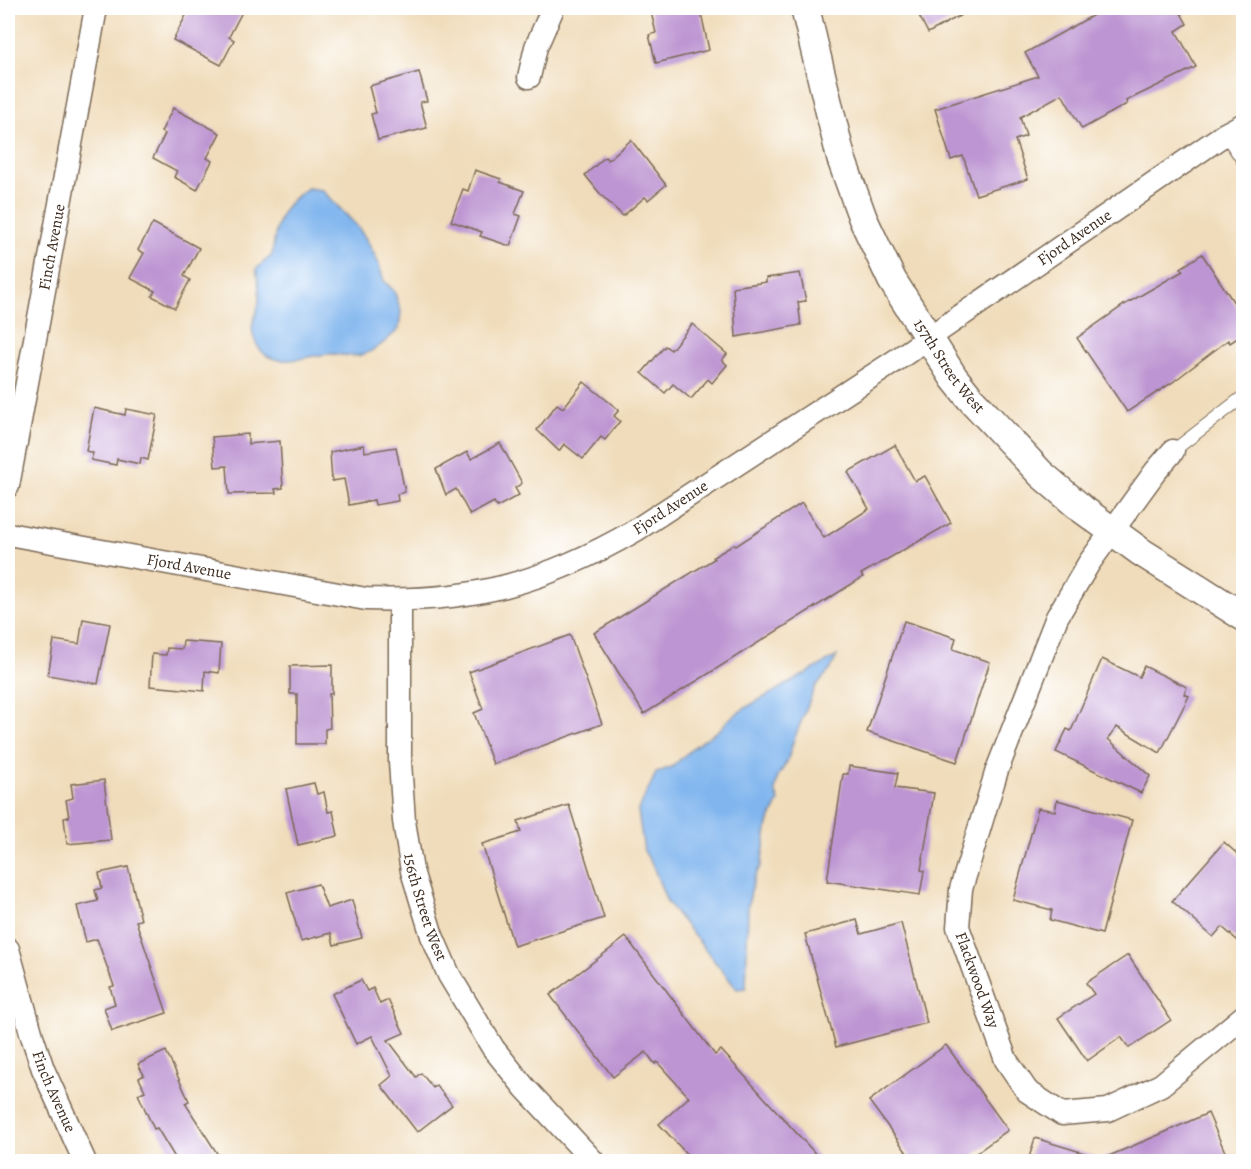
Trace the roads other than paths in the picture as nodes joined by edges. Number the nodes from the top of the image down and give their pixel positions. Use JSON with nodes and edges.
{"nodes":[{"id":1,"x":96,"y":8,"type":"edge"},
{"id":2,"x":553,"y":8,"type":"edge"},
{"id":3,"x":805,"y":8,"type":"edge"},
{"id":4,"x":529,"y":76,"type":"dead end"},
{"id":5,"x":1234,"y":129,"type":"edge"},
{"id":6,"x":1244,"y":162,"type":"edge"},
{"id":7,"x":927,"y":338,"type":"junction"},
{"id":8,"x":1244,"y":396,"type":"edge"},
{"id":9,"x":1173,"y":451,"type":"joint"},
{"id":10,"x":8,"y":486,"type":"edge"},
{"id":11,"x":1112,"y":532,"type":"junction"},
{"id":12,"x":8,"y":534,"type":"edge"},
{"id":13,"x":400,"y":600,"type":"junction"},
{"id":14,"x":1244,"y":617,"type":"edge"},
{"id":15,"x":8,"y":949,"type":"edge"},
{"id":16,"x":1244,"y":1016,"type":"edge"},
{"id":17,"x":85,"y":1161,"type":"edge"},
{"id":18,"x":594,"y":1161,"type":"edge"}],
"edges":[{"from":1,"to":10,"type":"street","name":"Finch Avenue"},
{"from":2,"to":4,"type":"street"},
{"from":3,"to":7,"type":"street","name":"157th Street West"},
{"from":5,"to":6,"type":"lane"},
{"from":5,"to":7,"type":"street","name":"Fjord Avenue"},
{"from":7,"to":11,"type":"street","name":"157th Street West"},
{"from":7,"to":13,"type":"street","name":"Fjord Avenue"},
{"from":8,"to":9,"type":"lane"},
{"from":9,"to":11,"type":"street","name":"Flackwood Way"},
{"from":11,"to":14,"type":"street","name":"157th Street West"},
{"from":11,"to":16,"type":"street","name":"Flackwood Way"},
{"from":12,"to":13,"type":"street","name":"Fjord Avenue"},
{"from":13,"to":18,"type":"street","name":"156th Street West"},
{"from":15,"to":17,"type":"street","name":"Finch Avenue"}]}
